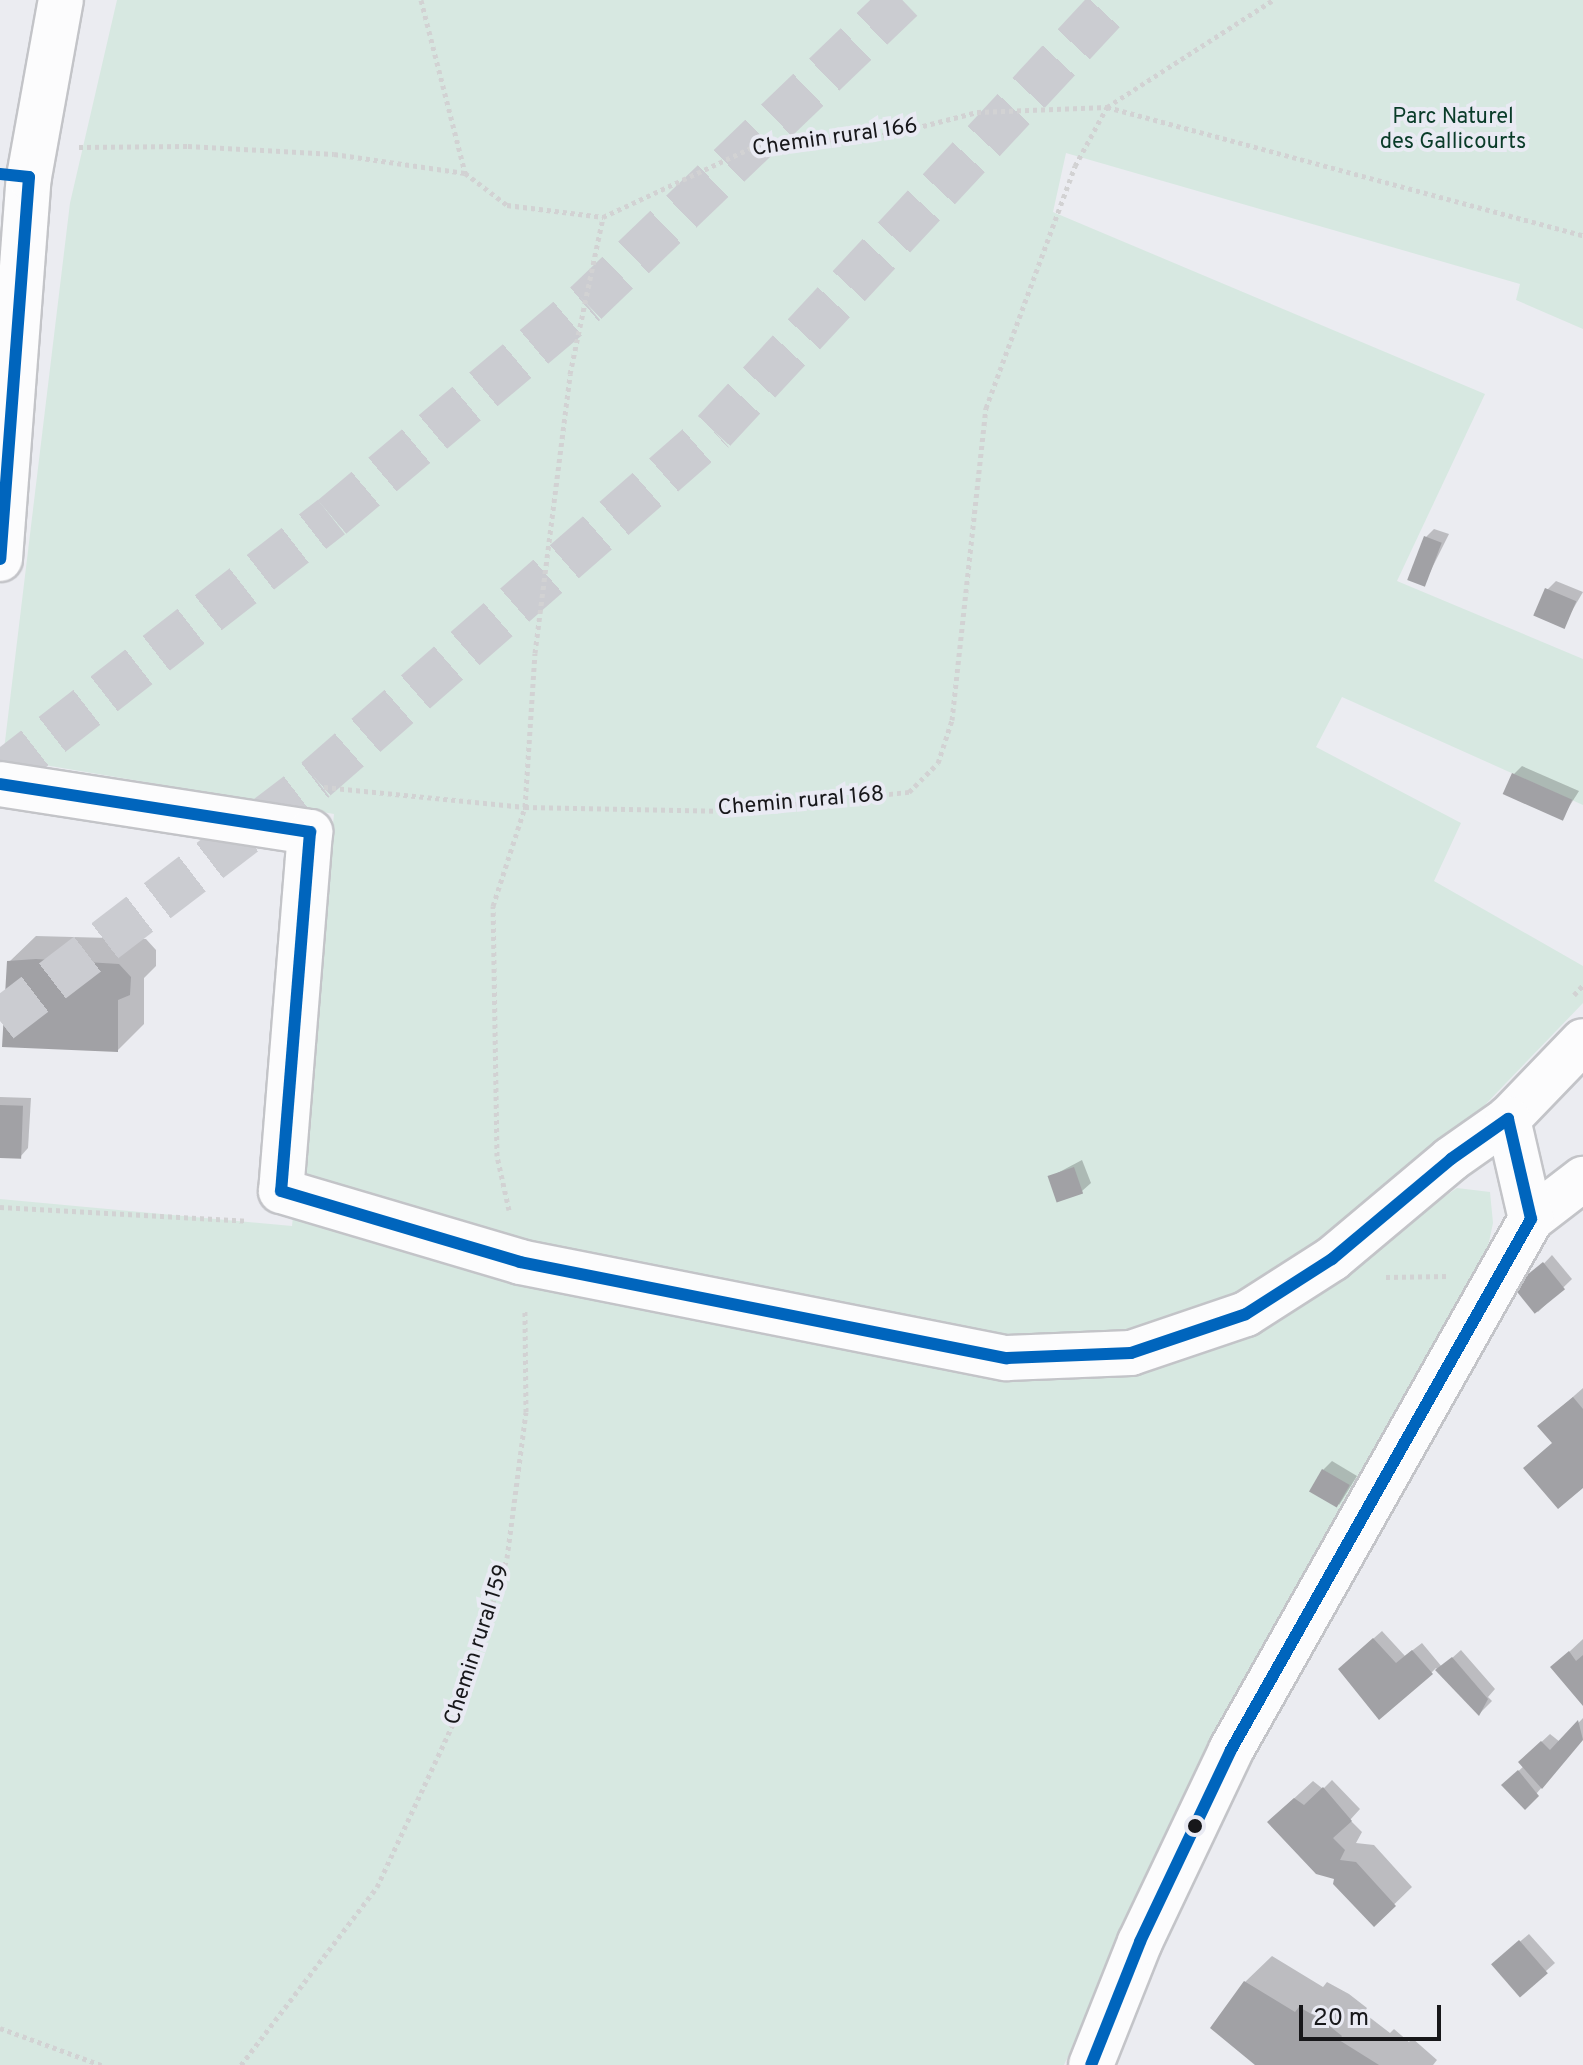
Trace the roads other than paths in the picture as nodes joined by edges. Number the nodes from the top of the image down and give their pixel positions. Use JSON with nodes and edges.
{"nodes":[{"id":1,"x":61,"y":0,"type":"edge"},
{"id":2,"x":21,"y":166,"type":"edge"},
{"id":3,"x":0,"y":559,"type":"edge"},
{"id":4,"x":0,"y":784,"type":"edge"},
{"id":5,"x":1583,"y":1041,"type":"edge"},
{"id":6,"x":1508,"y":1119,"type":"junction"},
{"id":7,"x":1583,"y":1179,"type":"edge"},
{"id":8,"x":1531,"y":1219,"type":"junction"},
{"id":9,"x":1091,"y":2065,"type":"edge"}],
"edges":[{"from":1,"to":2,"type":"street"},
{"from":2,"to":3,"type":"street"},
{"from":4,"to":6,"type":"street"},
{"from":5,"to":6,"type":"street"},
{"from":6,"to":8,"type":"street"},
{"from":7,"to":8,"type":"street"},
{"from":8,"to":9,"type":"street"}]}
